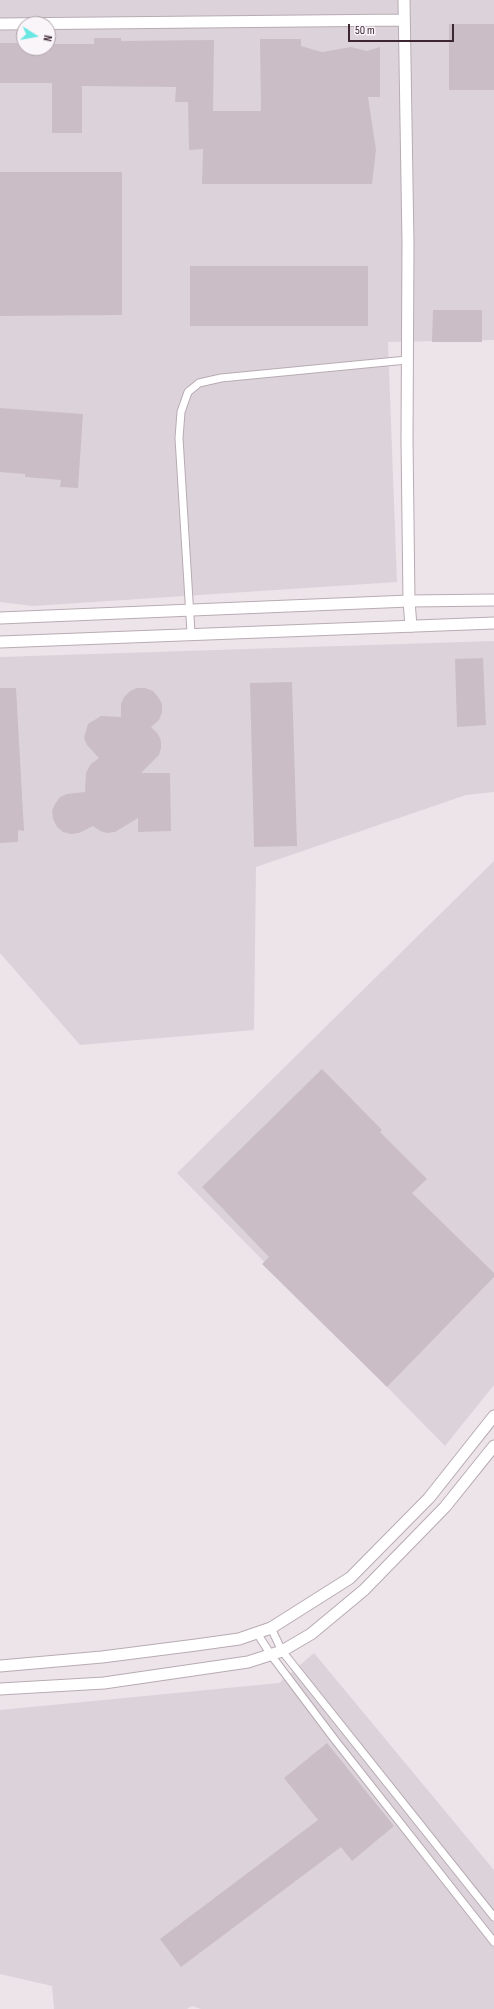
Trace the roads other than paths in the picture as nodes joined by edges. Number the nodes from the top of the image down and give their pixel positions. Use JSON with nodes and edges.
{"nodes":[{"id":1,"x":404,"y":0,"type":"edge"},
{"id":2,"x":404,"y":20,"type":"junction"},
{"id":3,"x":0,"y":24,"type":"edge"},
{"id":4,"x":407,"y":360,"type":"junction"},
{"id":5,"x":494,"y":600,"type":"edge"},
{"id":6,"x":409,"y":601,"type":"junction"},
{"id":7,"x":190,"y":610,"type":"junction"},
{"id":8,"x":0,"y":618,"type":"edge"},
{"id":9,"x":494,"y":623,"type":"edge"},
{"id":10,"x":411,"y":626,"type":"junction"},
{"id":11,"x":191,"y":633,"type":"junction"},
{"id":12,"x":0,"y":642,"type":"edge"},
{"id":13,"x":494,"y":1416,"type":"edge"},
{"id":14,"x":494,"y":1446,"type":"edge"},
{"id":15,"x":446,"y":1477,"type":"junction"},
{"id":16,"x":460,"y":1489,"type":"junction"},
{"id":17,"x":271,"y":1628,"type":"junction"},
{"id":18,"x":257,"y":1633,"type":"junction"},
{"id":19,"x":282,"y":1651,"type":"junction"},
{"id":20,"x":271,"y":1655,"type":"junction"},
{"id":21,"x":0,"y":1666,"type":"edge"},
{"id":22,"x":0,"y":1689,"type":"edge"},
{"id":23,"x":494,"y":1917,"type":"edge"},
{"id":24,"x":494,"y":1942,"type":"edge"}],
"edges":[{"from":1,"to":2,"type":"street"},
{"from":2,"to":3,"type":"street"},
{"from":2,"to":4,"type":"street"},
{"from":4,"to":6,"type":"street"},
{"from":4,"to":7,"type":"lane"},
{"from":5,"to":6,"type":"street"},
{"from":6,"to":7,"type":"street"},
{"from":6,"to":10,"type":"street"},
{"from":7,"to":8,"type":"street"},
{"from":7,"to":11,"type":"lane"},
{"from":9,"to":10,"type":"street"},
{"from":10,"to":11,"type":"street"},
{"from":11,"to":12,"type":"street"},
{"from":13,"to":15,"type":"street"},
{"from":14,"to":16,"type":"street"},
{"from":15,"to":16,"type":"street"},
{"from":15,"to":17,"type":"street"},
{"from":16,"to":19,"type":"street"},
{"from":17,"to":18,"type":"street"},
{"from":17,"to":19,"type":"lane"},
{"from":18,"to":20,"type":"lane"},
{"from":18,"to":21,"type":"street"},
{"from":19,"to":20,"type":"street"},
{"from":19,"to":23,"type":"lane"},
{"from":20,"to":22,"type":"street"},
{"from":20,"to":24,"type":"lane"}]}
